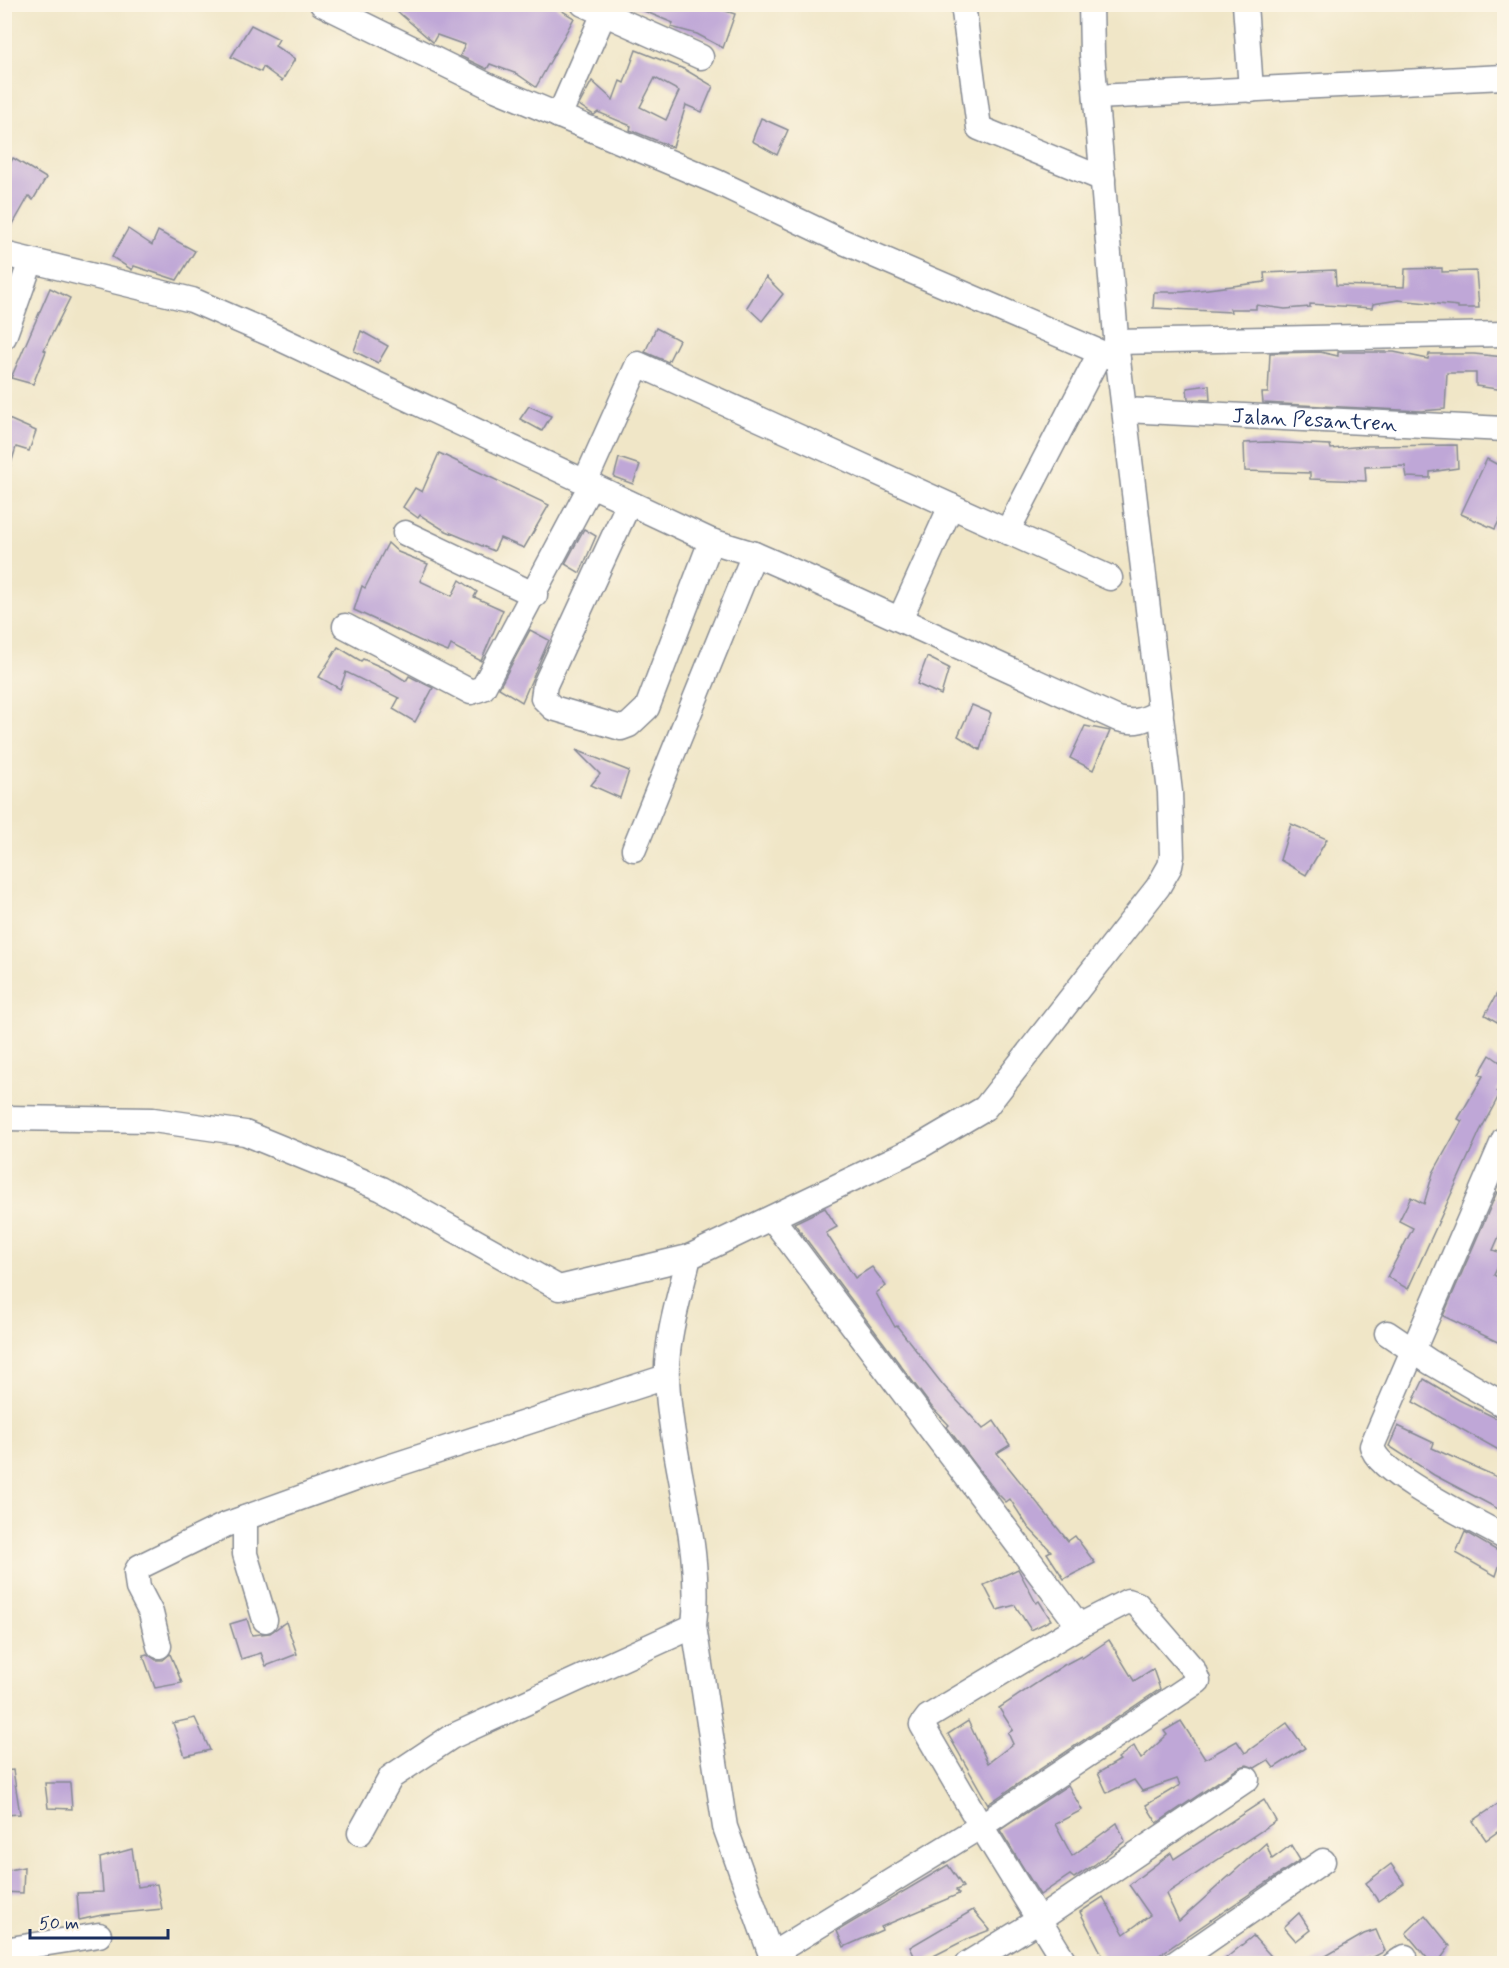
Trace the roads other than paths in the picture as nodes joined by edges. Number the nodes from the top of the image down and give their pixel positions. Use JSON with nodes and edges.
{"nodes":[{"id":1,"x":322,"y":4,"type":"edge"},
{"id":2,"x":963,"y":4,"type":"edge"},
{"id":3,"x":1090,"y":4,"type":"edge"},
{"id":4,"x":1245,"y":4,"type":"edge"},
{"id":5,"x":598,"y":8,"type":"edge"},
{"id":6,"x":701,"y":57,"type":"dead end"},
{"id":7,"x":1504,"y":77,"type":"edge"},
{"id":8,"x":1251,"y":90,"type":"junction"},
{"id":9,"x":1096,"y":97,"type":"junction"},
{"id":10,"x":559,"y":116,"type":"junction"},
{"id":11,"x":1103,"y":179,"type":"junction"},
{"id":12,"x":4,"y":254,"type":"edge"},
{"id":13,"x":31,"y":261,"type":"junction"},
{"id":14,"x":1504,"y":334,"type":"edge"},
{"id":15,"x":4,"y":337,"type":"edge"},
{"id":16,"x":1111,"y":351,"type":"junction"},
{"id":17,"x":1125,"y":410,"type":"junction"},
{"id":18,"x":1504,"y":429,"type":"edge"},
{"id":19,"x":588,"y":484,"type":"junction"},
{"id":20,"x":629,"y":503,"type":"junction"},
{"id":21,"x":951,"y":506,"type":"junction"},
{"id":22,"x":1007,"y":532,"type":"junction"},
{"id":23,"x":405,"y":533,"type":"dead end"},
{"id":24,"x":711,"y":541,"type":"junction"},
{"id":25,"x":754,"y":554,"type":"junction"},
{"id":26,"x":1110,"y":578,"type":"dead end"},
{"id":27,"x":535,"y":595,"type":"junction"},
{"id":28,"x":900,"y":619,"type":"junction"},
{"id":29,"x":345,"y":626,"type":"dead end"},
{"id":30,"x":1161,"y":711,"type":"junction"},
{"id":31,"x":634,"y":849,"type":"dead end"},
{"id":32,"x":4,"y":1118,"type":"edge"},
{"id":33,"x":1504,"y":1139,"type":"edge"},
{"id":34,"x":772,"y":1218,"type":"junction"},
{"id":35,"x":689,"y":1257,"type":"junction"},
{"id":36,"x":1388,"y":1334,"type":"dead end"},
{"id":37,"x":1412,"y":1350,"type":"junction"},
{"id":38,"x":666,"y":1377,"type":"junction"},
{"id":39,"x":1504,"y":1405,"type":"edge"},
{"id":40,"x":245,"y":1518,"type":"junction"},
{"id":41,"x":1504,"y":1537,"type":"edge"},
{"id":42,"x":265,"y":1620,"type":"dead end"},
{"id":43,"x":694,"y":1626,"type":"junction"},
{"id":44,"x":1079,"y":1626,"type":"junction"},
{"id":45,"x":159,"y":1646,"type":"dead end"},
{"id":46,"x":1247,"y":1779,"type":"dead end"},
{"id":47,"x":981,"y":1826,"type":"junction"},
{"id":48,"x":360,"y":1833,"type":"dead end"},
{"id":49,"x":1323,"y":1861,"type":"dead end"},
{"id":50,"x":1039,"y":1920,"type":"junction"},
{"id":51,"x":99,"y":1935,"type":"dead end"},
{"id":52,"x":4,"y":1950,"type":"edge"},
{"id":53,"x":771,"y":1959,"type":"edge"},
{"id":54,"x":967,"y":1964,"type":"edge"},
{"id":55,"x":1066,"y":1964,"type":"edge"},
{"id":56,"x":1174,"y":1964,"type":"edge"}],
"edges":[{"from":1,"to":10,"type":"street"},
{"from":2,"to":11,"type":"street"},
{"from":3,"to":9,"type":"street"},
{"from":4,"to":8,"type":"street"},
{"from":5,"to":6,"type":"street"},
{"from":5,"to":10,"type":"street"},
{"from":7,"to":8,"type":"street"},
{"from":8,"to":9,"type":"street"},
{"from":9,"to":11,"type":"street"},
{"from":10,"to":16,"type":"street"},
{"from":11,"to":16,"type":"street"},
{"from":12,"to":13,"type":"street"},
{"from":13,"to":15,"type":"street"},
{"from":13,"to":19,"type":"street"},
{"from":14,"to":16,"type":"street"},
{"from":16,"to":17,"type":"street"},
{"from":16,"to":22,"type":"street"},
{"from":17,"to":18,"type":"street","name":"Jalan Pesantren"},
{"from":17,"to":30,"type":"street"},
{"from":19,"to":20,"type":"street"},
{"from":19,"to":21,"type":"street"},
{"from":19,"to":27,"type":"street"},
{"from":20,"to":24,"type":"street"},
{"from":20,"to":24,"type":"street"},
{"from":21,"to":22,"type":"street"},
{"from":21,"to":28,"type":"street"},
{"from":22,"to":26,"type":"street"},
{"from":23,"to":27,"type":"street"},
{"from":24,"to":25,"type":"street"},
{"from":25,"to":28,"type":"street"},
{"from":25,"to":31,"type":"street"},
{"from":27,"to":29,"type":"street"},
{"from":28,"to":30,"type":"street"},
{"from":30,"to":34,"type":"street"},
{"from":32,"to":35,"type":"street"},
{"from":33,"to":37,"type":"street"},
{"from":34,"to":35,"type":"street"},
{"from":34,"to":44,"type":"street"},
{"from":35,"to":38,"type":"street"},
{"from":36,"to":37,"type":"street"},
{"from":37,"to":39,"type":"street"},
{"from":37,"to":41,"type":"street"},
{"from":38,"to":40,"type":"street"},
{"from":38,"to":43,"type":"street"},
{"from":40,"to":42,"type":"street"},
{"from":40,"to":45,"type":"street"},
{"from":43,"to":48,"type":"street"},
{"from":43,"to":53,"type":"street"},
{"from":44,"to":47,"type":"street"},
{"from":44,"to":47,"type":"street"},
{"from":46,"to":50,"type":"street"},
{"from":47,"to":50,"type":"street"},
{"from":47,"to":53,"type":"street"},
{"from":49,"to":56,"type":"street"},
{"from":50,"to":54,"type":"street"},
{"from":50,"to":55,"type":"street"},
{"from":51,"to":52,"type":"street"}]}
